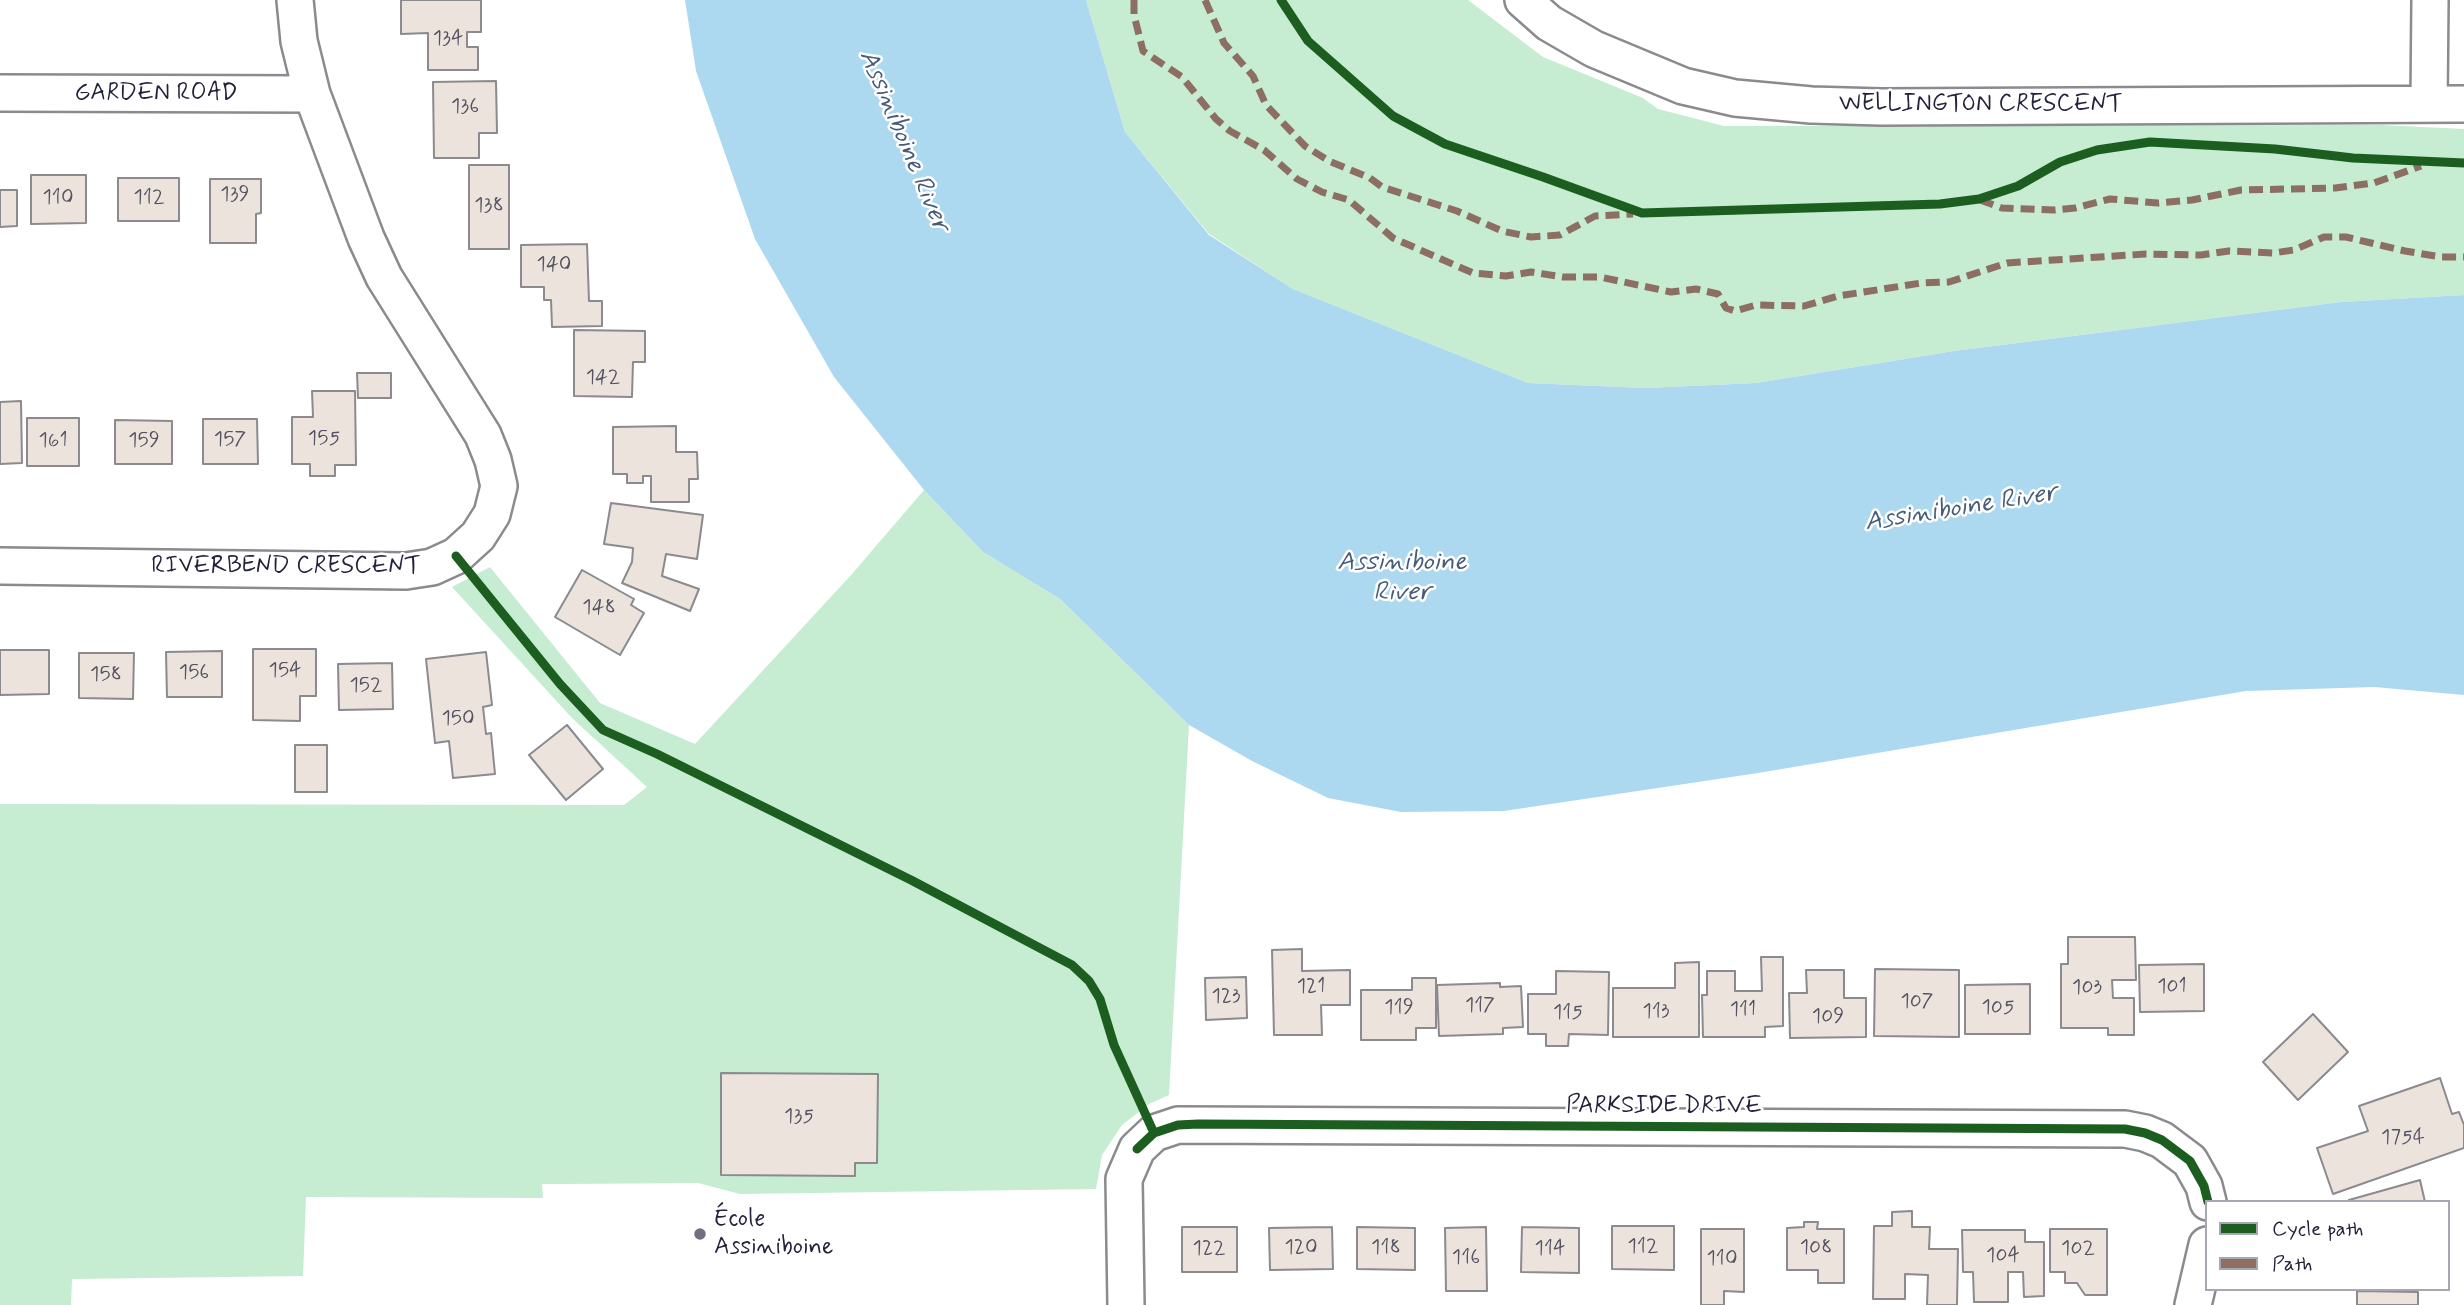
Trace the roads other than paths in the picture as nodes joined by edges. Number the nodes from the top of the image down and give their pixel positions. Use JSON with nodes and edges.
{"nodes":[{"id":1,"x":295,"y":0,"type":"edge"},
{"id":2,"x":1523,"y":0,"type":"edge"},
{"id":3,"x":2430,"y":0,"type":"edge"},
{"id":4,"x":0,"y":93,"type":"edge"},
{"id":5,"x":312,"y":94,"type":"junction"},
{"id":6,"x":2429,"y":103,"type":"junction"},
{"id":7,"x":2464,"y":104,"type":"edge"},
{"id":8,"x":0,"y":566,"type":"edge"},
{"id":9,"x":2208,"y":1200,"type":"edge"},
{"id":10,"x":2205,"y":1254,"type":"edge"},
{"id":11,"x":1126,"y":1305,"type":"edge"},
{"id":12,"x":2193,"y":1305,"type":"edge"}],
"edges":[{"from":1,"to":5,"type":"street","name":"RIVERBEND CRESCENT"},
{"from":2,"to":6,"type":"street","name":"WELLINGTON CRESCENT"},
{"from":3,"to":6,"type":"street"},
{"from":4,"to":5,"type":"street","name":"GARDEN ROAD"},
{"from":5,"to":8,"type":"street","name":"RIVERBEND CRESCENT"},
{"from":6,"to":7,"type":"street","name":"WELLINGTON CRESCENT"},
{"from":9,"to":11,"type":"street","name":"PARKSIDE DRIVE"},
{"from":10,"to":12,"type":"street"}]}
